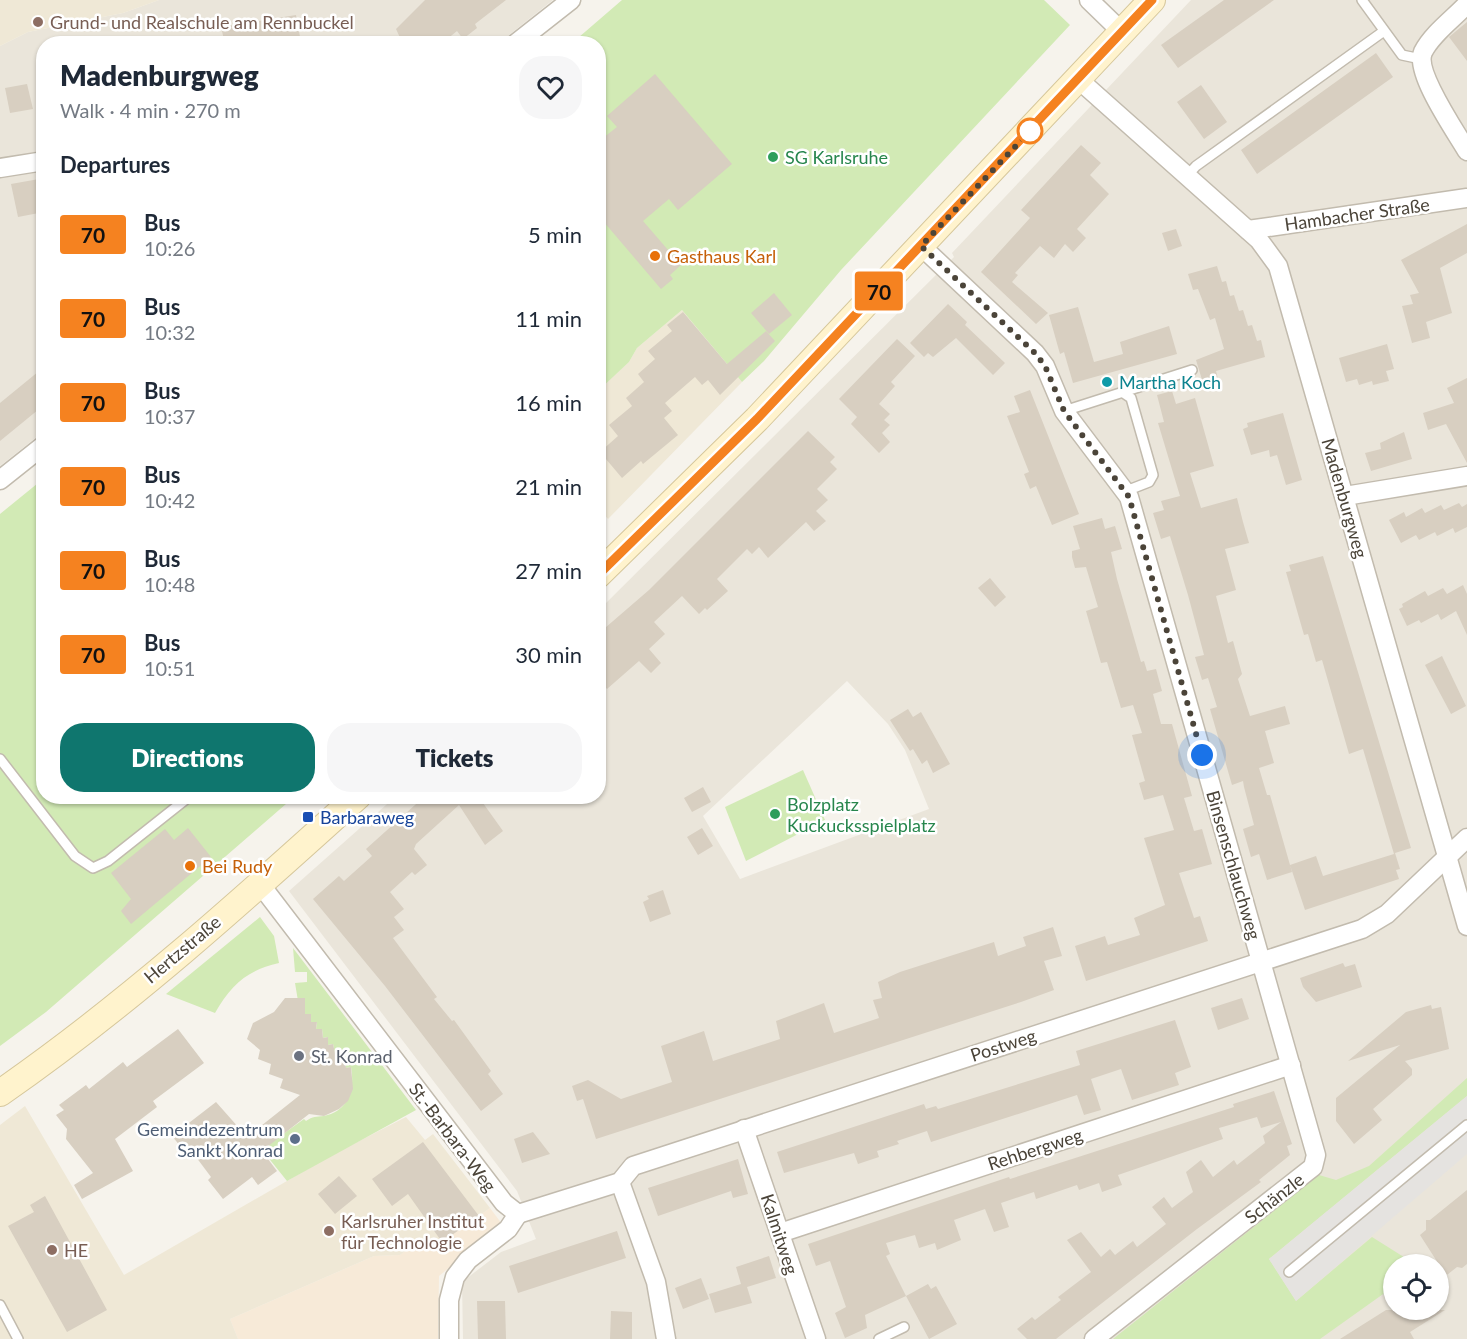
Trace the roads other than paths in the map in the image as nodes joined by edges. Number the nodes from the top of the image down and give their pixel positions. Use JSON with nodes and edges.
{"nodes":[{"id":1,"x":571,"y":0,"type":"edge"},
{"id":2,"x":1089,"y":0,"type":"edge"},
{"id":3,"x":1152,"y":0,"type":"edge"},
{"id":4,"x":1362,"y":0,"type":"edge"},
{"id":5,"x":1467,"y":4,"type":"edge"},
{"id":6,"x":1384,"y":31,"type":"junction"},
{"id":7,"x":1122,"y":32,"type":"junction"},
{"id":8,"x":525,"y":36,"type":"edge"},
{"id":9,"x":1421,"y":59,"type":"junction"},
{"id":10,"x":1078,"y":79,"type":"junction"},
{"id":11,"x":1467,"y":152,"type":"edge"},
{"id":12,"x":36,"y":162,"type":"edge"},
{"id":13,"x":0,"y":168,"type":"edge"},
{"id":14,"x":1186,"y":177,"type":"junction"},
{"id":15,"x":1467,"y":198,"type":"edge"},
{"id":16,"x":1248,"y":230,"type":"junction"},
{"id":17,"x":921,"y":246,"type":"junction"},
{"id":18,"x":1192,"y":370,"type":"dead end"},
{"id":19,"x":1122,"y":392,"type":"junction"},
{"id":20,"x":1064,"y":411,"type":"junction"},
{"id":21,"x":36,"y":451,"type":"edge"},
{"id":22,"x":1467,"y":476,"type":"edge"},
{"id":23,"x":0,"y":480,"type":"edge"},
{"id":24,"x":1126,"y":490,"type":"junction"},
{"id":25,"x":1345,"y":496,"type":"junction"},
{"id":26,"x":606,"y":567,"type":"edge"},
{"id":27,"x":0,"y":759,"type":"edge"},
{"id":28,"x":180,"y":804,"type":"edge"},
{"id":29,"x":349,"y":804,"type":"edge"},
{"id":30,"x":1467,"y":838,"type":"edge"},
{"id":31,"x":1448,"y":856,"type":"junction"},
{"id":32,"x":260,"y":884,"type":"junction"},
{"id":33,"x":1467,"y":926,"type":"edge"},
{"id":34,"x":1261,"y":960,"type":"junction"},
{"id":35,"x":1291,"y":1065,"type":"junction"},
{"id":36,"x":0,"y":1094,"type":"edge"},
{"id":37,"x":1467,"y":1125,"type":"edge"},
{"id":38,"x":744,"y":1130,"type":"junction"},
{"id":39,"x":620,"y":1182,"type":"junction"},
{"id":40,"x":518,"y":1214,"type":"junction"},
{"id":41,"x":780,"y":1233,"type":"junction"},
{"id":42,"x":1289,"y":1272,"type":"dead end"},
{"id":43,"x":0,"y":1305,"type":"edge"},
{"id":44,"x":904,"y":1327,"type":"dead end"},
{"id":45,"x":18,"y":1339,"type":"edge"},
{"id":46,"x":449,"y":1339,"type":"edge"},
{"id":47,"x":666,"y":1339,"type":"edge"},
{"id":48,"x":816,"y":1339,"type":"edge"},
{"id":49,"x":879,"y":1339,"type":"edge"},
{"id":50,"x":1094,"y":1339,"type":"edge"}],
"edges":[{"from":1,"to":8,"type":"street"},
{"from":2,"to":7,"type":"street"},
{"from":3,"to":7,"type":"main road"},
{"from":4,"to":6,"type":"lane"},
{"from":5,"to":9,"type":"street"},
{"from":6,"to":9,"type":"lane"},
{"from":6,"to":14,"type":"lane"},
{"from":7,"to":10,"type":"main road"},
{"from":9,"to":11,"type":"street"},
{"from":10,"to":14,"type":"street","name":"Madenburgweg"},
{"from":10,"to":17,"type":"main road"},
{"from":12,"to":13,"type":"street"},
{"from":14,"to":16,"type":"street","name":"Madenburgweg"},
{"from":15,"to":16,"type":"street","name":"Hambacher Straße"},
{"from":16,"to":25,"type":"street","name":"Madenburgweg"},
{"from":17,"to":20,"type":"street","name":"Binsenschlauchweg"},
{"from":17,"to":26,"type":"main road"},
{"from":18,"to":19,"type":"lane"},
{"from":19,"to":20,"type":"lane"},
{"from":19,"to":24,"type":"lane"},
{"from":20,"to":24,"type":"street","name":"Binsenschlauchweg"},
{"from":21,"to":23,"type":"street"},
{"from":22,"to":25,"type":"street"},
{"from":24,"to":34,"type":"street","name":"Binsenschlauchweg"},
{"from":25,"to":31,"type":"street","name":"Madenburgweg"},
{"from":27,"to":28,"type":"lane"},
{"from":29,"to":32,"type":"main road","name":"Hertzstraße"},
{"from":30,"to":31,"type":"street","name":"Postweg"},
{"from":31,"to":33,"type":"street","name":"Madenburgweg"},
{"from":31,"to":34,"type":"street","name":"Postweg"},
{"from":32,"to":36,"type":"main road","name":"Hertzstraße"},
{"from":32,"to":40,"type":"street","name":"St.-Barbara-Weg"},
{"from":34,"to":35,"type":"street","name":"Schänzle"},
{"from":34,"to":38,"type":"street","name":"Postweg"},
{"from":35,"to":41,"type":"street","name":"Rehbergweg"},
{"from":35,"to":50,"type":"street","name":"Schänzle"},
{"from":37,"to":42,"type":"lane"},
{"from":38,"to":39,"type":"street","name":"Postweg"},
{"from":38,"to":41,"type":"street","name":"Kalmitweg"},
{"from":39,"to":40,"type":"street","name":"Postweg"},
{"from":39,"to":47,"type":"street"},
{"from":40,"to":46,"type":"street"},
{"from":41,"to":48,"type":"street","name":"Kalmitweg"},
{"from":43,"to":45,"type":"lane"},
{"from":44,"to":49,"type":"lane"}]}
